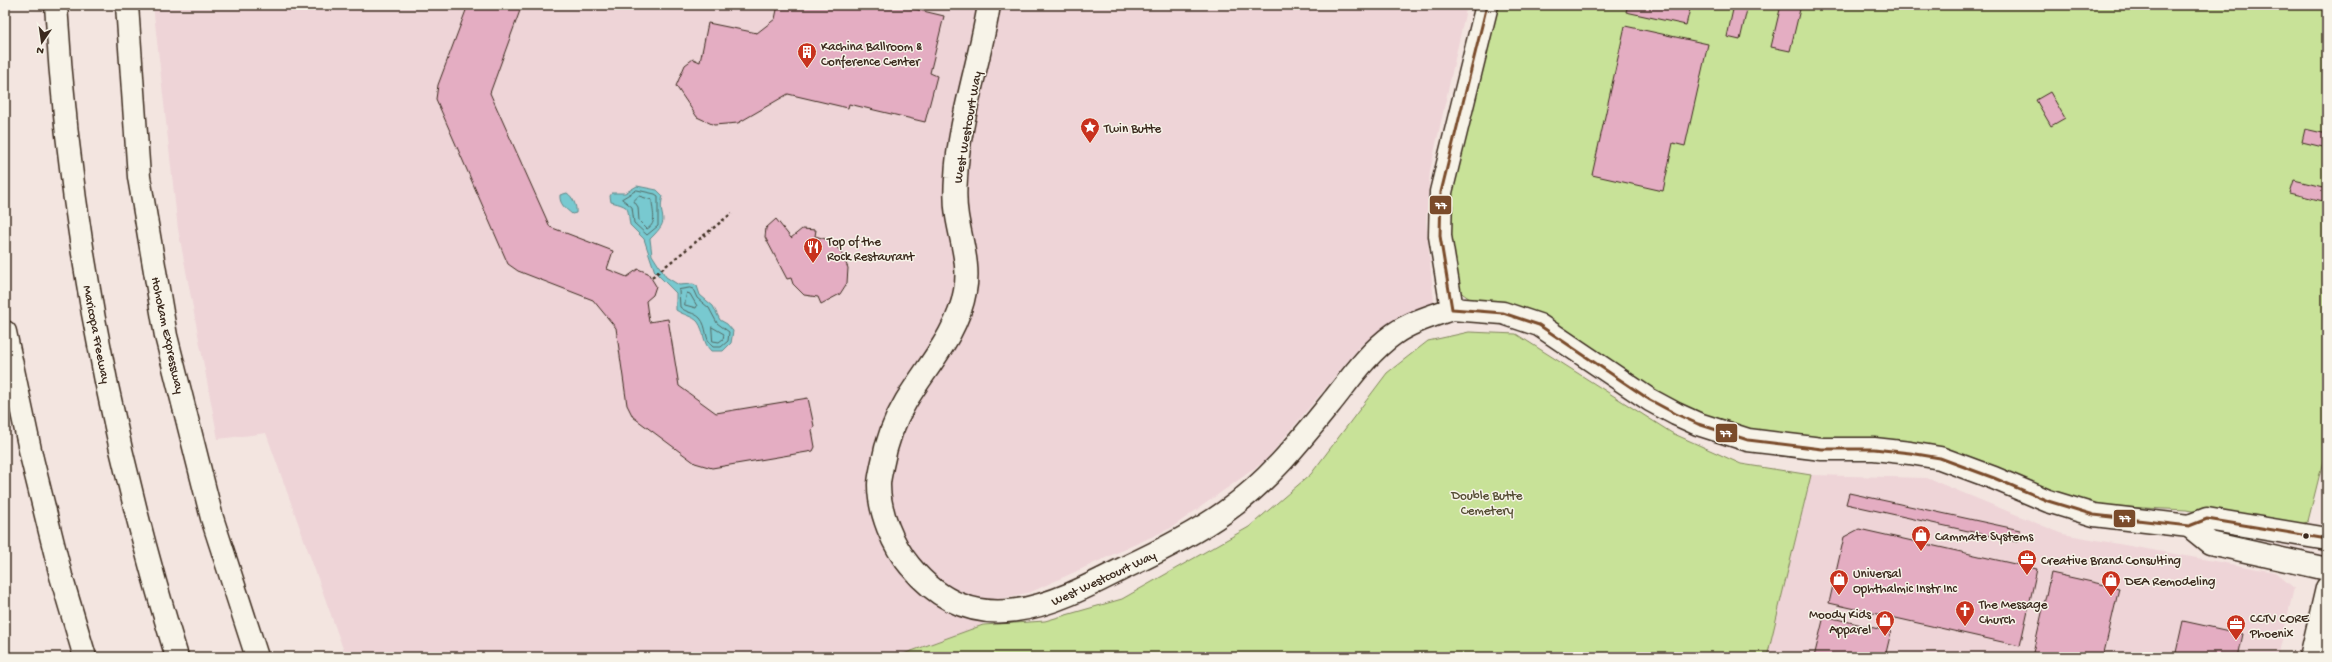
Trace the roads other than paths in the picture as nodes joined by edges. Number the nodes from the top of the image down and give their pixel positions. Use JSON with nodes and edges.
{"nodes":[{"id":1,"x":56,"y":5,"type":"edge"},
{"id":2,"x":127,"y":5,"type":"edge"},
{"id":3,"x":989,"y":5,"type":"edge"},
{"id":4,"x":1487,"y":5,"type":"edge"},
{"id":5,"x":1452,"y":309,"type":"junction"},
{"id":6,"x":5,"y":332,"type":"edge"},
{"id":7,"x":2189,"y":526,"type":"junction"},
{"id":8,"x":2327,"y":540,"type":"edge"},
{"id":9,"x":2327,"y":569,"type":"edge"},
{"id":10,"x":2327,"y":588,"type":"edge"},
{"id":11,"x":85,"y":657,"type":"edge"},
{"id":12,"x":177,"y":657,"type":"edge"},
{"id":13,"x":257,"y":657,"type":"edge"},
{"id":14,"x":2311,"y":657,"type":"edge"}],
"edges":[{"from":1,"to":12,"type":"main road","name":"Maricopa Freeway"},
{"from":2,"to":13,"type":"main road","name":"Hohokam Expressway"},
{"from":3,"to":5,"type":"main road","name":"West Westcourt Way"},
{"from":4,"to":5,"type":"main road"},
{"from":5,"to":7,"type":"main road","name":"West Westcourt Way"},
{"from":6,"to":11,"type":"main road"},
{"from":7,"to":8,"type":"main road","name":"West Westcourt Way"},
{"from":7,"to":9,"type":"main road"},
{"from":10,"to":14,"type":"main road"}]}
